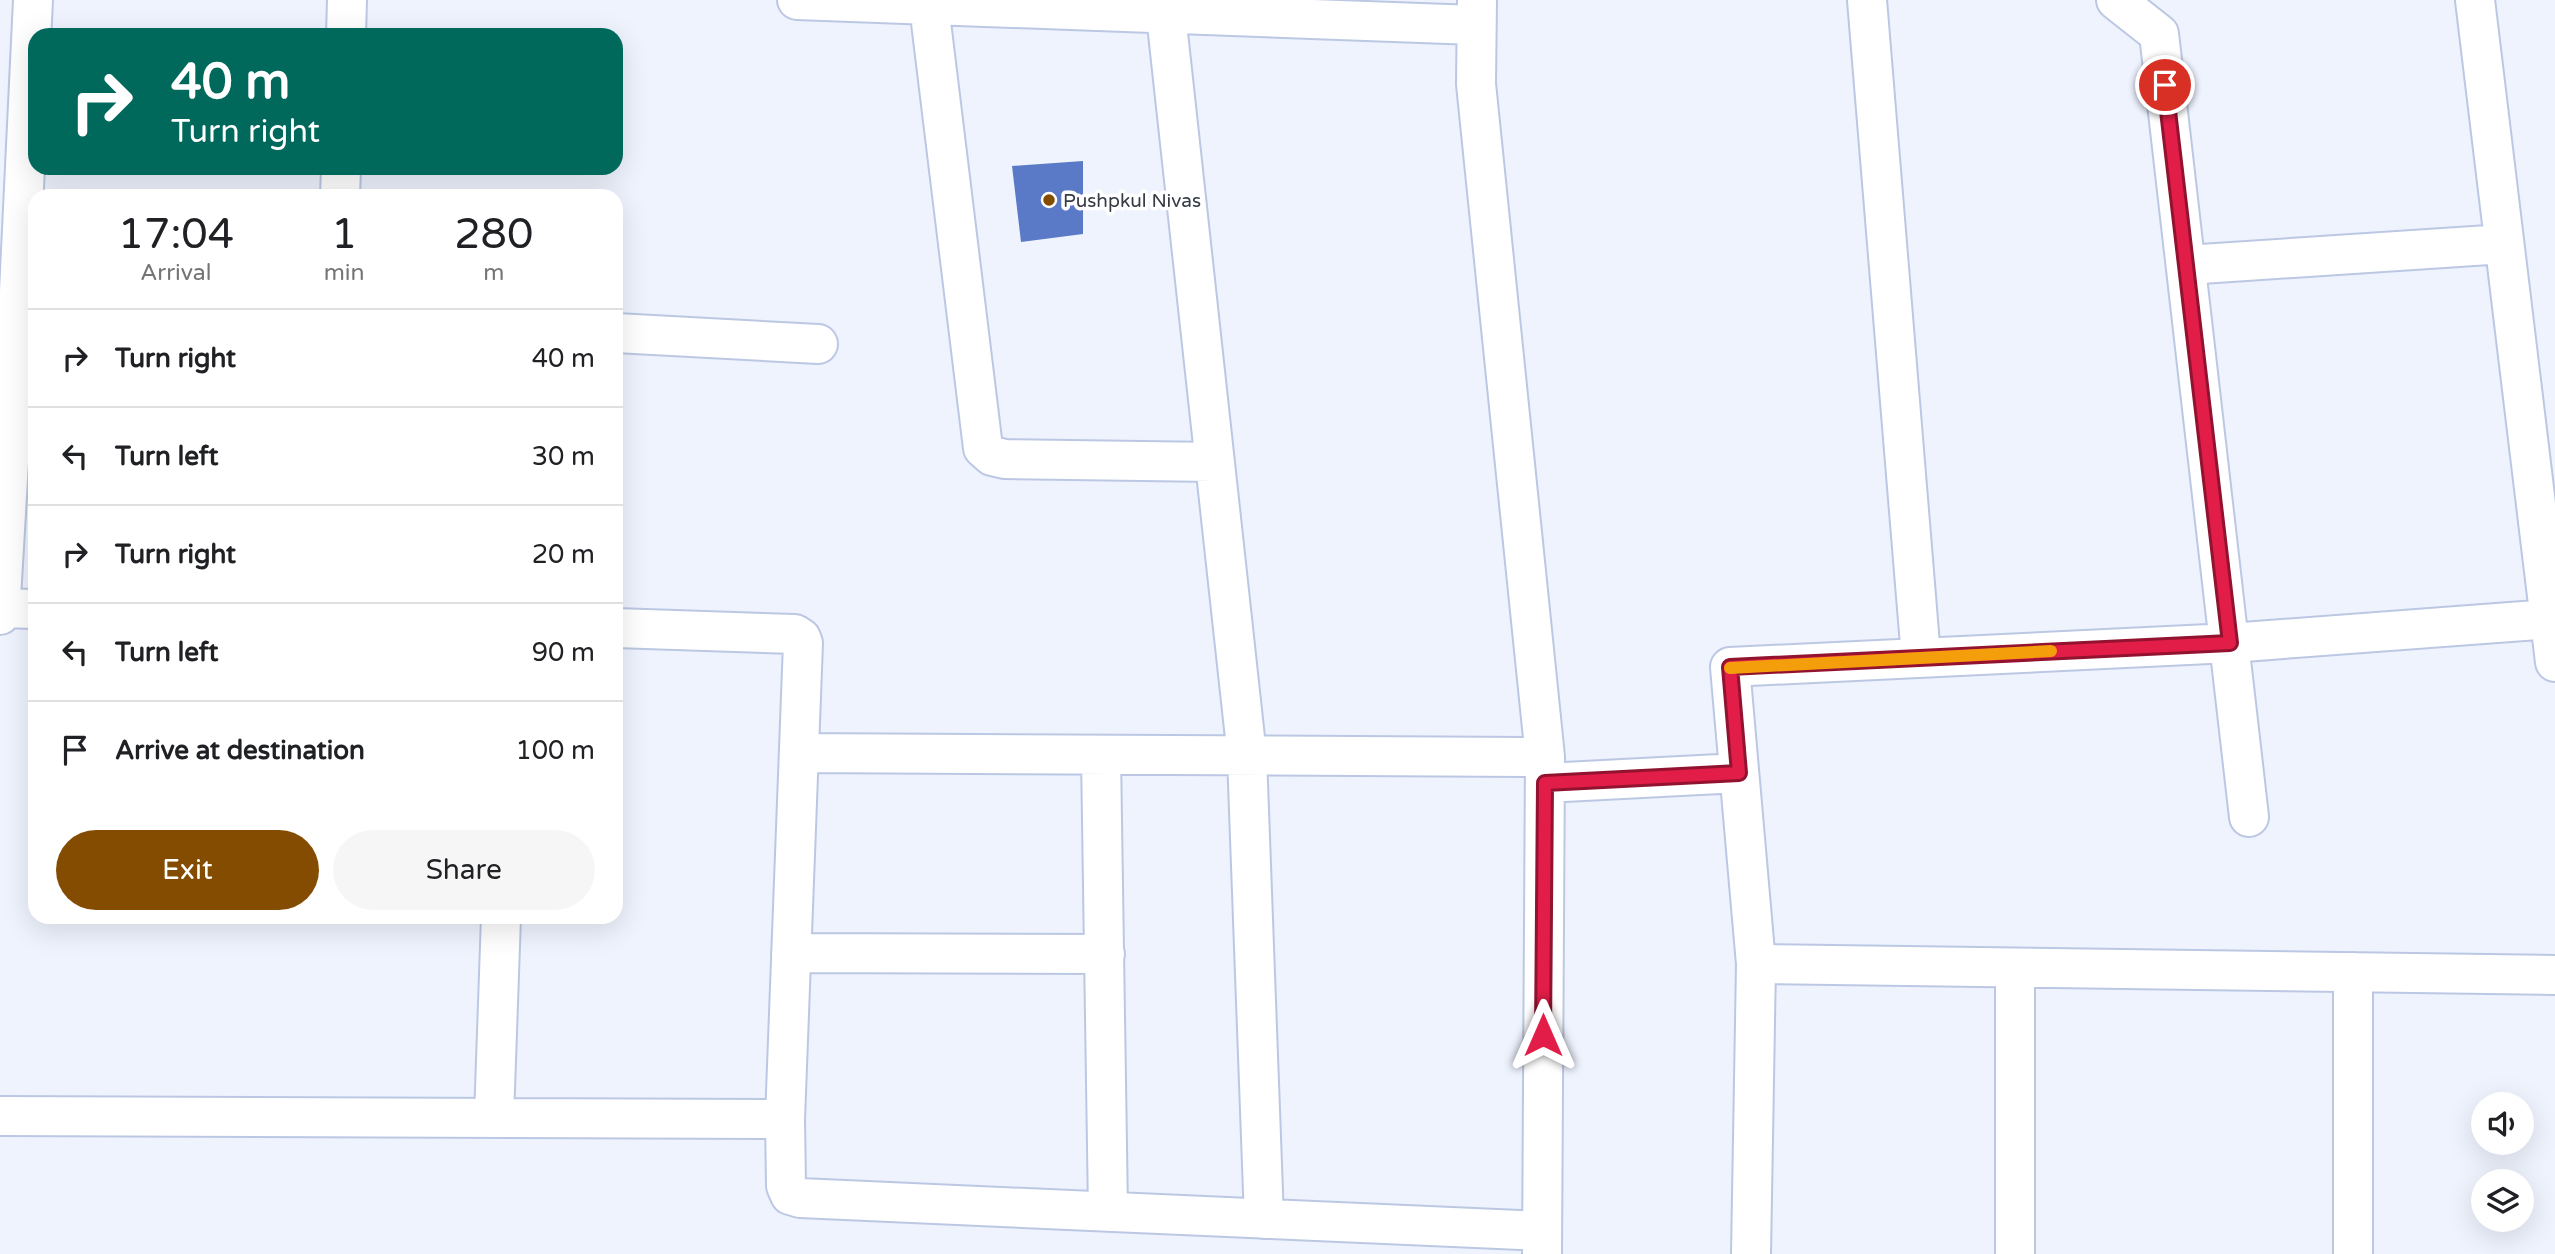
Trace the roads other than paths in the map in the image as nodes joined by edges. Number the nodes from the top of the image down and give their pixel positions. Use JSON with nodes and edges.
{"nodes":[{"id":1,"x":33,"y":0,"type":"edge"},
{"id":2,"x":347,"y":0,"type":"edge"},
{"id":3,"x":797,"y":0,"type":"edge"},
{"id":4,"x":1867,"y":0,"type":"edge"},
{"id":5,"x":2116,"y":0,"type":"edge"},
{"id":6,"x":2475,"y":0,"type":"edge"},
{"id":7,"x":929,"y":6,"type":"junction"},
{"id":8,"x":1476,"y":13,"type":"edge"},
{"id":9,"x":1166,"y":15,"type":"junction"},
{"id":10,"x":346,"y":28,"type":"edge"},
{"id":11,"x":14,"y":89,"type":"edge"},
{"id":12,"x":2504,"y":244,"type":"junction"},
{"id":13,"x":2186,"y":265,"type":"junction"},
{"id":14,"x":10,"y":292,"type":"edge"},
{"id":15,"x":623,"y":333,"type":"edge"},
{"id":16,"x":818,"y":344,"type":"dead end"},
{"id":17,"x":2539,"y":392,"type":"edge"},
{"id":18,"x":1215,"y":462,"type":"junction"},
{"id":19,"x":0,"y":608,"type":"edge"},
{"id":20,"x":28,"y":609,"type":"edge"},
{"id":21,"x":0,"y":615,"type":"edge"},
{"id":22,"x":2550,"y":619,"type":"junction"},
{"id":23,"x":623,"y":628,"type":"edge"},
{"id":24,"x":2230,"y":643,"type":"junction"},
{"id":25,"x":1921,"y":657,"type":"junction"},
{"id":26,"x":2555,"y":663,"type":"edge"},
{"id":27,"x":799,"y":753,"type":"junction"},
{"id":28,"x":1101,"y":755,"type":"junction"},
{"id":29,"x":1247,"y":756,"type":"junction"},
{"id":30,"x":1545,"y":770,"type":"junction"},
{"id":31,"x":1739,"y":773,"type":"junction"},
{"id":32,"x":2249,"y":817,"type":"dead end"},
{"id":33,"x":501,"y":924,"type":"edge"},
{"id":34,"x":791,"y":953,"type":"junction"},
{"id":35,"x":1105,"y":954,"type":"junction"},
{"id":36,"x":1756,"y":964,"type":"junction"},
{"id":37,"x":2015,"y":968,"type":"junction"},
{"id":38,"x":2353,"y":972,"type":"junction"},
{"id":39,"x":2555,"y":975,"type":"edge"},
{"id":40,"x":0,"y":1116,"type":"edge"},
{"id":41,"x":494,"y":1118,"type":"junction"},
{"id":42,"x":785,"y":1119,"type":"junction"},
{"id":43,"x":1108,"y":1211,"type":"junction"},
{"id":44,"x":1264,"y":1219,"type":"junction"},
{"id":45,"x":1542,"y":1242,"type":"edge"},
{"id":46,"x":1751,"y":1254,"type":"edge"},
{"id":47,"x":2015,"y":1254,"type":"edge"},
{"id":48,"x":2353,"y":1254,"type":"edge"}],
"edges":[{"from":1,"to":11,"type":"street"},
{"from":2,"to":10,"type":"street"},
{"from":3,"to":7,"type":"street"},
{"from":4,"to":25,"type":"street"},
{"from":5,"to":13,"type":"street"},
{"from":6,"to":12,"type":"street"},
{"from":7,"to":9,"type":"street"},
{"from":7,"to":18,"type":"street"},
{"from":8,"to":9,"type":"street"},
{"from":8,"to":30,"type":"street"},
{"from":9,"to":18,"type":"street"},
{"from":11,"to":14,"type":"street"},
{"from":12,"to":13,"type":"street"},
{"from":12,"to":17,"type":"street"},
{"from":13,"to":24,"type":"street"},
{"from":14,"to":19,"type":"street"},
{"from":15,"to":16,"type":"street"},
{"from":17,"to":22,"type":"street"},
{"from":18,"to":29,"type":"street"},
{"from":19,"to":20,"type":"street"},
{"from":19,"to":21,"type":"street"},
{"from":22,"to":24,"type":"street"},
{"from":22,"to":26,"type":"street"},
{"from":23,"to":27,"type":"street"},
{"from":24,"to":25,"type":"street"},
{"from":24,"to":32,"type":"street"},
{"from":25,"to":31,"type":"street"},
{"from":27,"to":28,"type":"street"},
{"from":27,"to":34,"type":"street"},
{"from":28,"to":29,"type":"street"},
{"from":28,"to":35,"type":"street"},
{"from":29,"to":30,"type":"street"},
{"from":29,"to":44,"type":"street"},
{"from":30,"to":31,"type":"street"},
{"from":30,"to":45,"type":"street"},
{"from":31,"to":36,"type":"street"},
{"from":33,"to":41,"type":"street"},
{"from":34,"to":35,"type":"street"},
{"from":34,"to":42,"type":"street"},
{"from":35,"to":43,"type":"street"},
{"from":36,"to":37,"type":"street"},
{"from":36,"to":46,"type":"street"},
{"from":37,"to":38,"type":"street"},
{"from":37,"to":47,"type":"street"},
{"from":38,"to":39,"type":"street"},
{"from":38,"to":48,"type":"street"},
{"from":40,"to":41,"type":"street"},
{"from":41,"to":42,"type":"street"},
{"from":42,"to":43,"type":"street"},
{"from":43,"to":44,"type":"street"},
{"from":44,"to":45,"type":"street"}]}
